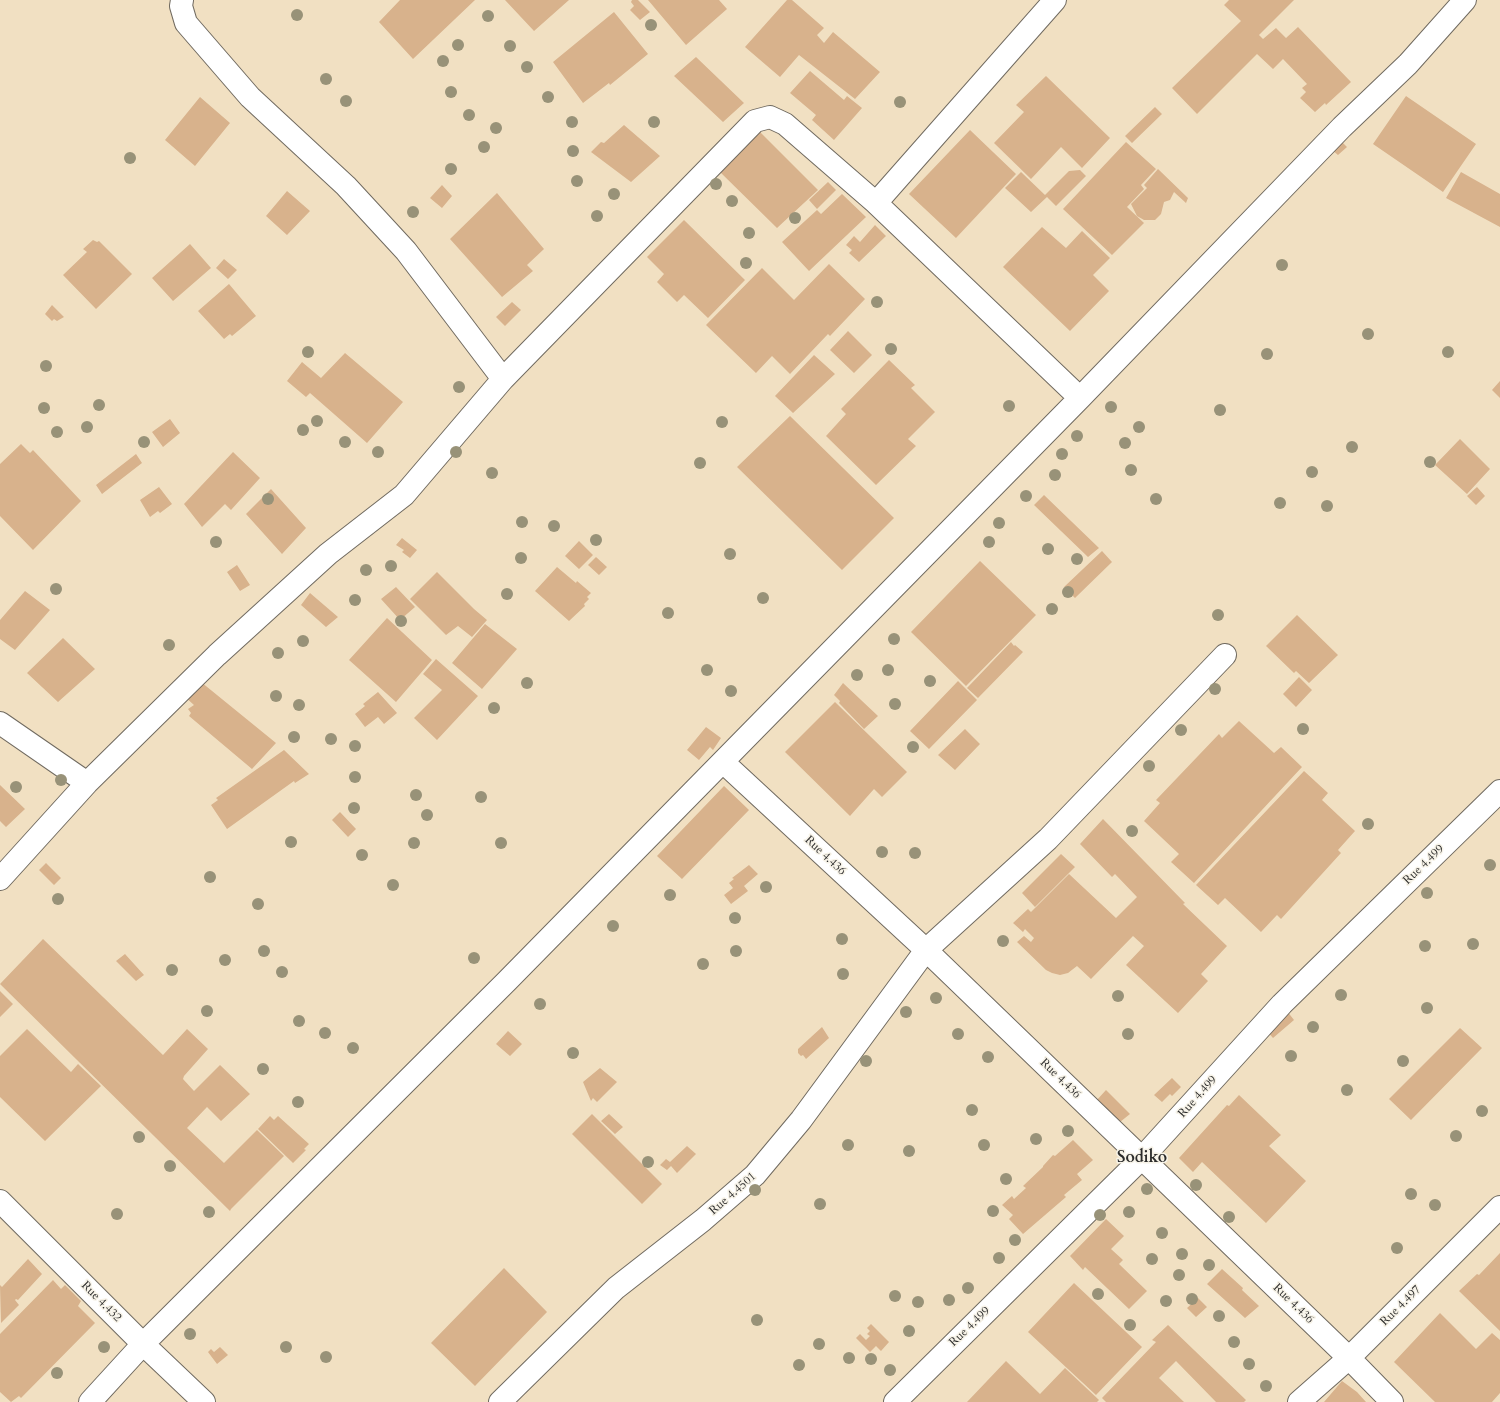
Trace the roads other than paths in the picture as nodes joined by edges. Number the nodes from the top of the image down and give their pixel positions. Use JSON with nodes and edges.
{"nodes":[{"id":1,"x":182,"y":0,"type":"edge"},
{"id":2,"x":1056,"y":0,"type":"edge"},
{"id":3,"x":1465,"y":0,"type":"edge"},
{"id":4,"x":876,"y":203,"type":"junction"},
{"id":5,"x":503,"y":379,"type":"junction"},
{"id":6,"x":1080,"y":398,"type":"junction"},
{"id":7,"x":1225,"y":655,"type":"dead end"},
{"id":8,"x":0,"y":723,"type":"edge"},
{"id":9,"x":723,"y":762,"type":"junction"},
{"id":10,"x":87,"y":783,"type":"junction"},
{"id":11,"x":1500,"y":791,"type":"edge"},
{"id":12,"x":0,"y":879,"type":"edge"},
{"id":13,"x":926,"y":950,"type":"junction"},
{"id":14,"x":1142,"y":1158,"type":"junction"},
{"id":15,"x":0,"y":1201,"type":"edge"},
{"id":16,"x":1500,"y":1207,"type":"edge"},
{"id":17,"x":143,"y":1344,"type":"junction"},
{"id":18,"x":1349,"y":1358,"type":"junction"},
{"id":19,"x":90,"y":1402,"type":"edge"},
{"id":20,"x":204,"y":1402,"type":"edge"},
{"id":21,"x":500,"y":1402,"type":"edge"},
{"id":22,"x":895,"y":1402,"type":"edge"},
{"id":23,"x":1300,"y":1402,"type":"edge"},
{"id":24,"x":1392,"y":1402,"type":"edge"}],
"edges":[{"from":1,"to":5,"type":"street"},
{"from":2,"to":4,"type":"street"},
{"from":3,"to":6,"type":"street"},
{"from":4,"to":5,"type":"street"},
{"from":4,"to":6,"type":"street"},
{"from":5,"to":10,"type":"street"},
{"from":6,"to":9,"type":"street"},
{"from":7,"to":13,"type":"street","name":"Rue 4.4501"},
{"from":8,"to":10,"type":"street"},
{"from":9,"to":13,"type":"street","name":"Rue 4.436"},
{"from":9,"to":17,"type":"street"},
{"from":10,"to":12,"type":"street"},
{"from":11,"to":14,"type":"street","name":"Rue 4.499"},
{"from":13,"to":14,"type":"street","name":"Rue 4.436"},
{"from":13,"to":21,"type":"street","name":"Rue 4.4501"},
{"from":14,"to":18,"type":"street","name":"Rue 4.436"},
{"from":14,"to":22,"type":"street","name":"Rue 4.499"},
{"from":15,"to":17,"type":"street","name":"Rue 4.432"},
{"from":16,"to":18,"type":"street","name":"Rue 4.497"},
{"from":17,"to":19,"type":"street"},
{"from":17,"to":20,"type":"street","name":"Rue 4.432"},
{"from":18,"to":23,"type":"street","name":"Rue 4.497"},
{"from":18,"to":24,"type":"street","name":"Rue 4.436"}]}
